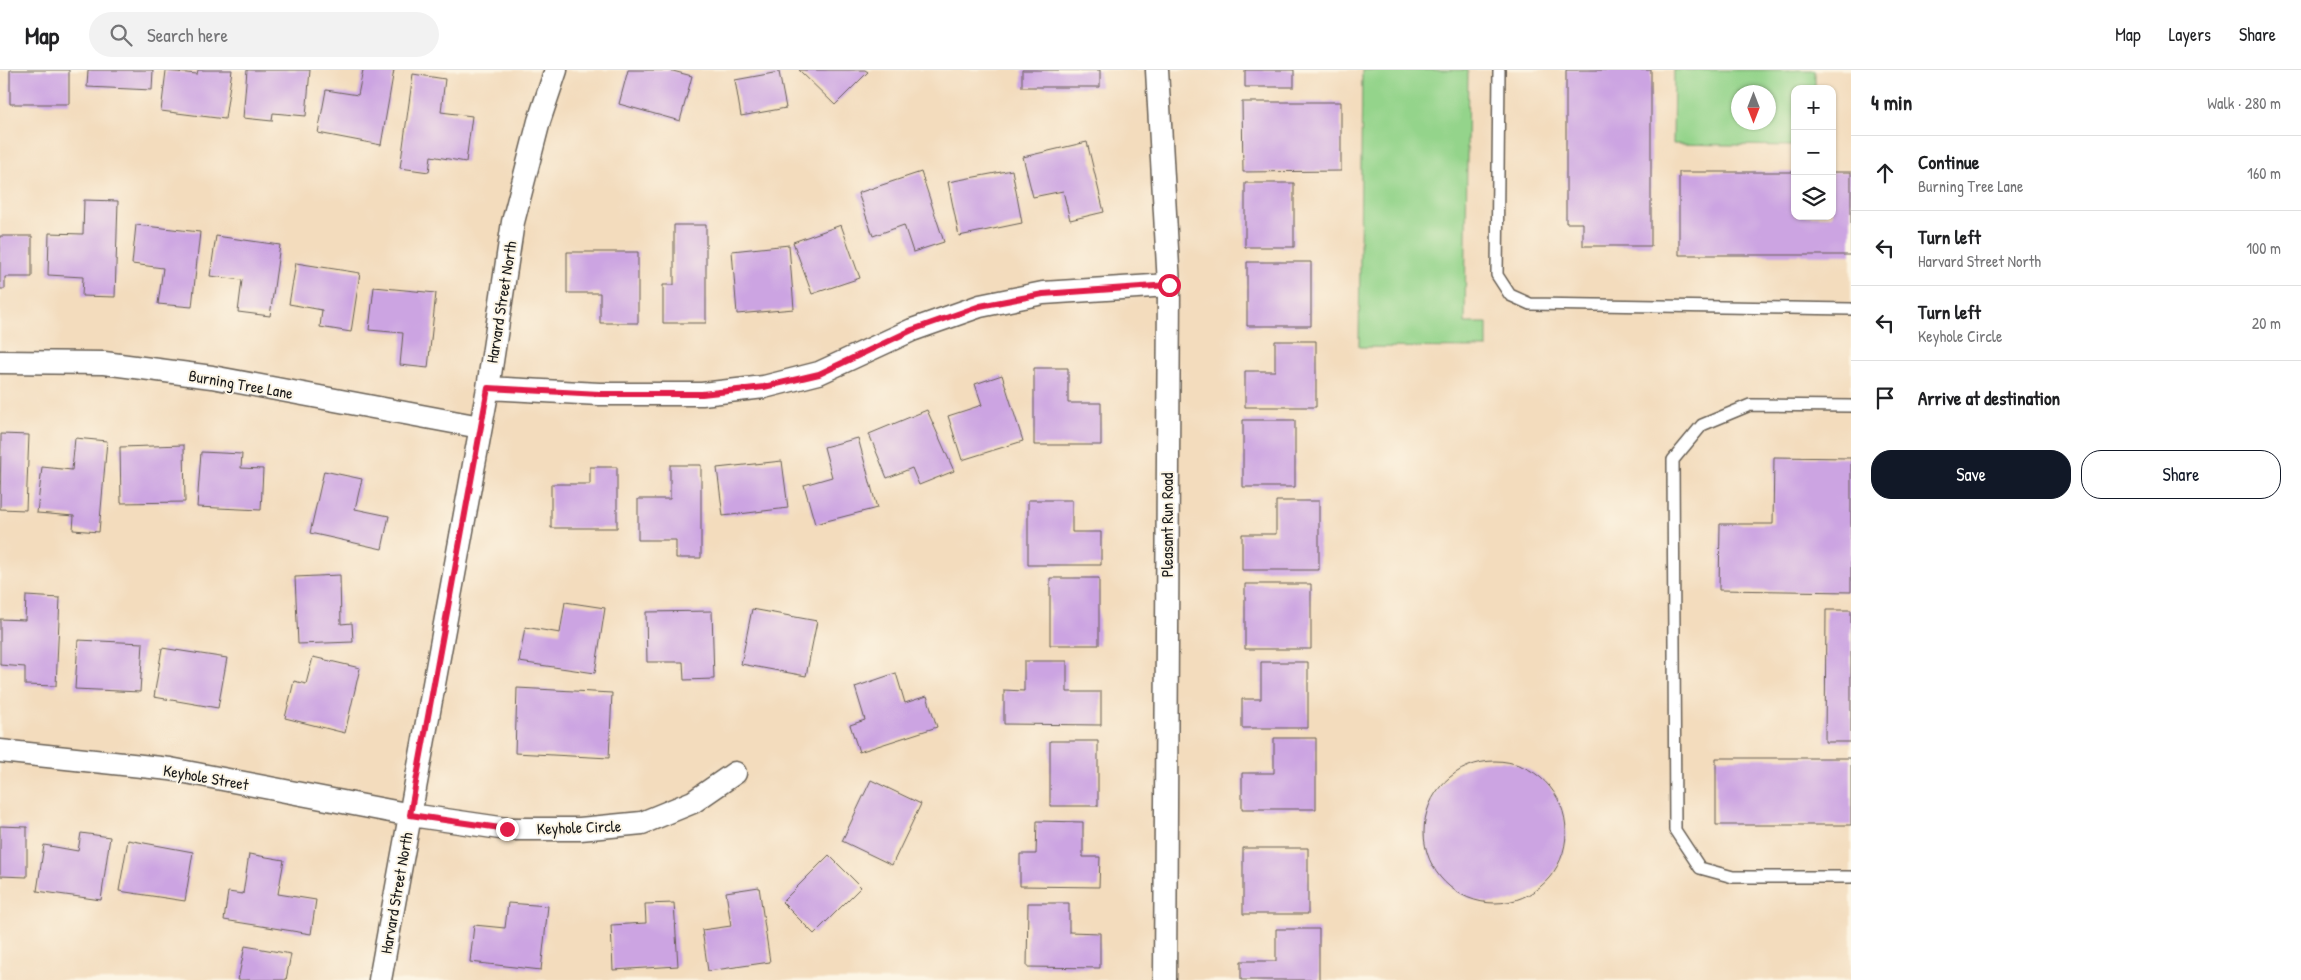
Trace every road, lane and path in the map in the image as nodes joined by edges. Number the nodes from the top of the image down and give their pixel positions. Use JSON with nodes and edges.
{"nodes":[{"id":1,"x":556,"y":70,"type":"edge"},
{"id":2,"x":1157,"y":70,"type":"edge"},
{"id":3,"x":1499,"y":70,"type":"edge"},
{"id":4,"x":1169,"y":285,"type":"junction"},
{"id":5,"x":1851,"y":308,"type":"edge"},
{"id":6,"x":0,"y":362,"type":"edge"},
{"id":7,"x":488,"y":388,"type":"junction"},
{"id":8,"x":1851,"y":406,"type":"edge"},
{"id":9,"x":480,"y":427,"type":"junction"},
{"id":10,"x":0,"y":751,"type":"edge"},
{"id":11,"x":735,"y":772,"type":"dead end"},
{"id":12,"x":410,"y":815,"type":"junction"},
{"id":13,"x":1851,"y":877,"type":"edge"},
{"id":14,"x":380,"y":980,"type":"edge"},
{"id":15,"x":1165,"y":980,"type":"edge"}],
"edges":[{"from":1,"to":7,"type":"street","name":"Harvard Street North"},
{"from":2,"to":4,"type":"street","name":"Pleasant Run Road"},
{"from":3,"to":5,"type":"lane"},
{"from":4,"to":7,"type":"street"},
{"from":4,"to":15,"type":"street","name":"Pleasant Run Road"},
{"from":6,"to":9,"type":"street","name":"Burning Tree Lane"},
{"from":7,"to":9,"type":"street","name":"Harvard Street North"},
{"from":8,"to":13,"type":"lane"},
{"from":9,"to":12,"type":"street","name":"Harvard Street North"},
{"from":10,"to":12,"type":"street","name":"Keyhole Street"},
{"from":11,"to":12,"type":"street","name":"Keyhole Circle"},
{"from":12,"to":14,"type":"street","name":"Harvard Street North"}]}
